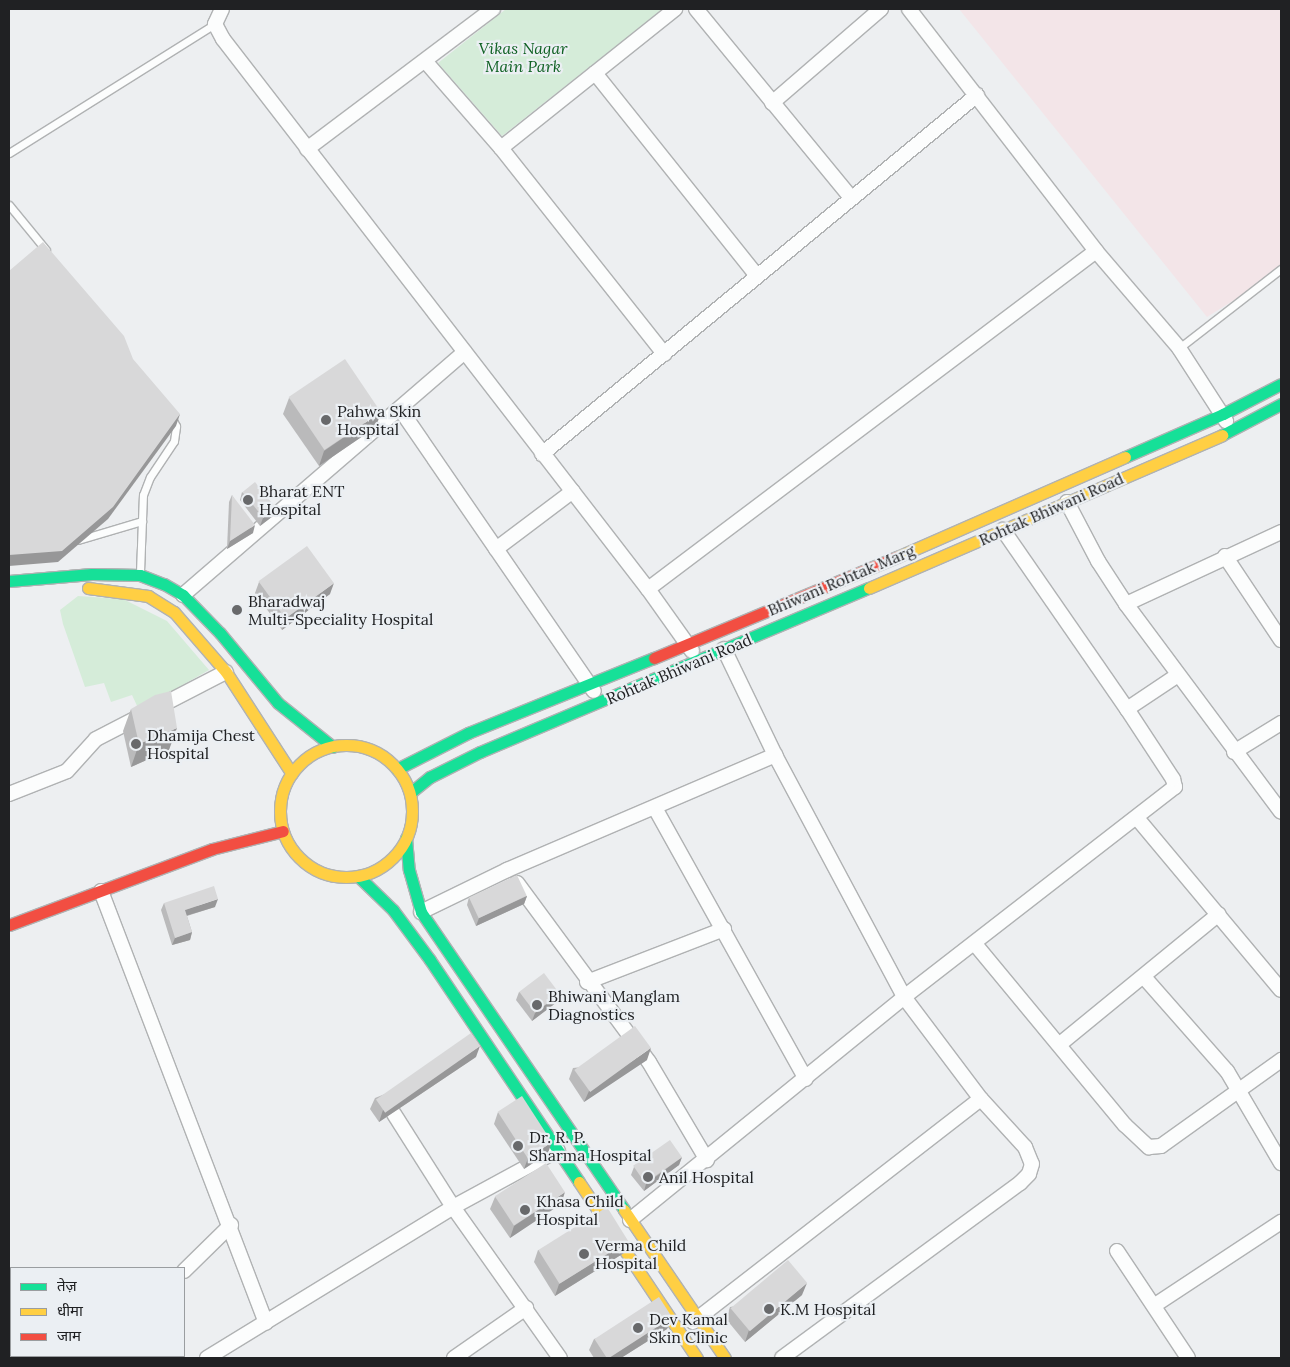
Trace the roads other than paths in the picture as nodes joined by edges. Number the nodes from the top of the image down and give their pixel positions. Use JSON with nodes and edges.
{"nodes":[{"id":1,"x":222,"y":9,"type":"edge"},
{"id":2,"x":493,"y":9,"type":"edge"},
{"id":3,"x":675,"y":9,"type":"edge"},
{"id":4,"x":696,"y":9,"type":"edge"},
{"id":5,"x":880,"y":9,"type":"edge"},
{"id":6,"x":910,"y":9,"type":"edge"},
{"id":7,"x":215,"y":24,"type":"junction"},
{"id":8,"x":426,"y":62,"type":"junction"},
{"id":9,"x":595,"y":73,"type":"junction"},
{"id":10,"x":977,"y":95,"type":"junction"},
{"id":11,"x":772,"y":104,"type":"junction"},
{"id":12,"x":501,"y":148,"type":"junction"},
{"id":13,"x":307,"y":149,"type":"junction"},
{"id":14,"x":9,"y":153,"type":"edge"},
{"id":15,"x":851,"y":198,"type":"junction"},
{"id":16,"x":9,"y":206,"type":"edge"},
{"id":17,"x":1096,"y":251,"type":"junction"},
{"id":18,"x":52,"y":259,"type":"edge"},
{"id":19,"x":1281,"y":269,"type":"edge"},
{"id":20,"x":757,"y":276,"type":"junction"},
{"id":21,"x":1179,"y":348,"type":"junction"},
{"id":22,"x":465,"y":352,"type":"junction"},
{"id":23,"x":664,"y":354,"type":"junction"},
{"id":24,"x":1281,"y":384,"type":"edge"},
{"id":25,"x":1281,"y":404,"type":"edge"},
{"id":26,"x":166,"y":409,"type":"edge"},
{"id":27,"x":400,"y":409,"type":"junction"},
{"id":28,"x":1223,"y":414,"type":"junction"},
{"id":29,"x":1230,"y":431,"type":"junction"},
{"id":30,"x":542,"y":454,"type":"junction"},
{"id":31,"x":573,"y":491,"type":"junction"},
{"id":32,"x":1067,"y":502,"type":"junction"},
{"id":33,"x":142,"y":521,"type":"junction"},
{"id":34,"x":1003,"y":530,"type":"junction"},
{"id":35,"x":1281,"y":532,"type":"edge"},
{"id":36,"x":66,"y":544,"type":"edge"},
{"id":37,"x":496,"y":549,"type":"junction"},
{"id":38,"x":1225,"y":556,"type":"junction"},
{"id":39,"x":140,"y":575,"type":"junction"},
{"id":40,"x":9,"y":581,"type":"edge"},
{"id":41,"x":77,"y":589,"type":"dead end"},
{"id":42,"x":648,"y":589,"type":"junction"},
{"id":43,"x":183,"y":595,"type":"junction"},
{"id":44,"x":1126,"y":604,"type":"junction"},
{"id":45,"x":1281,"y":640,"type":"edge"},
{"id":46,"x":688,"y":644,"type":"junction"},
{"id":47,"x":724,"y":649,"type":"junction"},
{"id":48,"x":698,"y":660,"type":"junction"},
{"id":49,"x":226,"y":672,"type":"junction"},
{"id":50,"x":1178,"y":675,"type":"junction"},
{"id":51,"x":589,"y":685,"type":"junction"},
{"id":52,"x":601,"y":702,"type":"junction"},
{"id":53,"x":1127,"y":709,"type":"junction"},
{"id":54,"x":1281,"y":723,"type":"edge"},
{"id":55,"x":333,"y":747,"type":"junction"},
{"id":56,"x":1234,"y":752,"type":"junction"},
{"id":57,"x":775,"y":755,"type":"junction"},
{"id":58,"x":397,"y":769,"type":"junction"},
{"id":59,"x":292,"y":774,"type":"junction"},
{"id":60,"x":410,"y":793,"type":"junction"},
{"id":61,"x":9,"y":794,"type":"edge"},
{"id":62,"x":655,"y":808,"type":"junction"},
{"id":63,"x":1281,"y":812,"type":"edge"},
{"id":64,"x":1138,"y":818,"type":"junction"},
{"id":65,"x":283,"y":831,"type":"junction"},
{"id":66,"x":406,"y":838,"type":"junction"},
{"id":67,"x":507,"y":870,"type":"junction"},
{"id":68,"x":358,"y":876,"type":"junction"},
{"id":69,"x":101,"y":891,"type":"junction"},
{"id":70,"x":421,"y":912,"type":"junction"},
{"id":71,"x":1219,"y":914,"type":"junction"},
{"id":72,"x":9,"y":925,"type":"edge"},
{"id":73,"x":724,"y":930,"type":"junction"},
{"id":74,"x":975,"y":944,"type":"junction"},
{"id":75,"x":1144,"y":978,"type":"junction"},
{"id":76,"x":587,"y":982,"type":"junction"},
{"id":77,"x":1281,"y":990,"type":"edge"},
{"id":78,"x":904,"y":997,"type":"junction"},
{"id":79,"x":1060,"y":1044,"type":"junction"},
{"id":80,"x":1281,"y":1060,"type":"edge"},
{"id":81,"x":806,"y":1079,"type":"junction"},
{"id":82,"x":1241,"y":1090,"type":"junction"},
{"id":83,"x":980,"y":1100,"type":"junction"},
{"id":84,"x":394,"y":1114,"type":"edge"},
{"id":85,"x":558,"y":1150,"type":"junction"},
{"id":86,"x":707,"y":1160,"type":"junction"},
{"id":87,"x":1281,"y":1163,"type":"edge"},
{"id":88,"x":453,"y":1207,"type":"junction"},
{"id":89,"x":630,"y":1220,"type":"junction"},
{"id":90,"x":1281,"y":1222,"type":"edge"},
{"id":91,"x":231,"y":1225,"type":"junction"},
{"id":92,"x":1117,"y":1251,"type":"dead end"},
{"id":93,"x":185,"y":1269,"type":"edge"},
{"id":94,"x":1155,"y":1305,"type":"junction"},
{"id":95,"x":526,"y":1308,"type":"junction"},
{"id":96,"x":698,"y":1317,"type":"junction"},
{"id":97,"x":266,"y":1322,"type":"junction"},
{"id":98,"x":681,"y":1334,"type":"junction"},
{"id":99,"x":207,"y":1358,"type":"edge"},
{"id":100,"x":454,"y":1358,"type":"edge"},
{"id":101,"x":560,"y":1358,"type":"edge"},
{"id":102,"x":697,"y":1358,"type":"edge"},
{"id":103,"x":725,"y":1358,"type":"edge"},
{"id":104,"x":782,"y":1358,"type":"edge"},
{"id":105,"x":1188,"y":1358,"type":"edge"}],
"edges":[{"from":1,"to":7,"type":"street"},
{"from":2,"to":8,"type":"street"},
{"from":3,"to":9,"type":"street"},
{"from":4,"to":11,"type":"street"},
{"from":5,"to":11,"type":"street"},
{"from":6,"to":10,"type":"street"},
{"from":7,"to":13,"type":"street"},
{"from":7,"to":14,"type":"lane"},
{"from":8,"to":12,"type":"street"},
{"from":8,"to":13,"type":"street"},
{"from":9,"to":12,"type":"street"},
{"from":9,"to":20,"type":"street"},
{"from":10,"to":15,"type":"street"},
{"from":10,"to":17,"type":"street"},
{"from":11,"to":15,"type":"street"},
{"from":12,"to":23,"type":"street"},
{"from":13,"to":22,"type":"street"},
{"from":15,"to":20,"type":"street"},
{"from":16,"to":18,"type":"lane"},
{"from":17,"to":21,"type":"street"},
{"from":17,"to":42,"type":"street"},
{"from":19,"to":21,"type":"lane"},
{"from":20,"to":23,"type":"street"},
{"from":21,"to":28,"type":"street"},
{"from":22,"to":27,"type":"street"},
{"from":22,"to":30,"type":"street"},
{"from":23,"to":30,"type":"street"},
{"from":24,"to":28,"type":"main road","name":"Bhiwani Rohtak Marg"},
{"from":25,"to":29,"type":"main road","name":"Rohtak Bhiwani Road"},
{"from":26,"to":33,"type":"lane"},
{"from":27,"to":37,"type":"street"},
{"from":27,"to":43,"type":"street"},
{"from":28,"to":29,"type":"street"},
{"from":28,"to":46,"type":"main road","name":"Bhiwani Rohtak Marg"},
{"from":29,"to":32,"type":"main road","name":"Rohtak Bhiwani Road"},
{"from":30,"to":31,"type":"street"},
{"from":31,"to":37,"type":"street"},
{"from":31,"to":42,"type":"street"},
{"from":32,"to":34,"type":"main road","name":"Rohtak Bhiwani Road"},
{"from":32,"to":44,"type":"street"},
{"from":33,"to":36,"type":"lane"},
{"from":33,"to":39,"type":"lane"},
{"from":34,"to":47,"type":"main road","name":"Rohtak Bhiwani Road"},
{"from":34,"to":53,"type":"street"},
{"from":35,"to":38,"type":"street"},
{"from":37,"to":51,"type":"street"},
{"from":38,"to":44,"type":"street"},
{"from":38,"to":45,"type":"street"},
{"from":39,"to":40,"type":"main road"},
{"from":39,"to":43,"type":"main road"},
{"from":41,"to":49,"type":"main road"},
{"from":42,"to":46,"type":"street"},
{"from":43,"to":55,"type":"main road"},
{"from":44,"to":50,"type":"street"},
{"from":46,"to":48,"type":"street"},
{"from":46,"to":51,"type":"main road","name":"Bhiwani Rohtak Marg"},
{"from":47,"to":48,"type":"main road","name":"Rohtak Bhiwani Road"},
{"from":47,"to":57,"type":"street"},
{"from":48,"to":52,"type":"main road","name":"Rohtak Bhiwani Road"},
{"from":49,"to":59,"type":"main road"},
{"from":49,"to":61,"type":"street"},
{"from":50,"to":53,"type":"street"},
{"from":50,"to":56,"type":"street"},
{"from":51,"to":52,"type":"street"},
{"from":51,"to":58,"type":"main road","name":"Bhiwani Rohtak Marg"},
{"from":52,"to":60,"type":"main road","name":"Rohtak Bhiwani Road"},
{"from":53,"to":64,"type":"street"},
{"from":54,"to":56,"type":"street"},
{"from":55,"to":58,"type":"main road"},
{"from":55,"to":59,"type":"main road"},
{"from":56,"to":63,"type":"street"},
{"from":57,"to":62,"type":"street"},
{"from":57,"to":78,"type":"street"},
{"from":58,"to":60,"type":"main road"},
{"from":59,"to":65,"type":"main road"},
{"from":60,"to":66,"type":"main road"},
{"from":62,"to":67,"type":"street"},
{"from":62,"to":73,"type":"street"},
{"from":64,"to":71,"type":"street"},
{"from":64,"to":74,"type":"street"},
{"from":65,"to":68,"type":"main road"},
{"from":65,"to":69,"type":"main road"},
{"from":66,"to":68,"type":"main road"},
{"from":66,"to":70,"type":"main road"},
{"from":67,"to":70,"type":"street"},
{"from":67,"to":76,"type":"street"},
{"from":68,"to":85,"type":"main road"},
{"from":69,"to":72,"type":"main road"},
{"from":69,"to":91,"type":"street"},
{"from":70,"to":89,"type":"main road"},
{"from":71,"to":75,"type":"street"},
{"from":71,"to":77,"type":"street"},
{"from":73,"to":76,"type":"street"},
{"from":73,"to":81,"type":"street"},
{"from":74,"to":78,"type":"street"},
{"from":74,"to":79,"type":"street"},
{"from":75,"to":79,"type":"street"},
{"from":75,"to":82,"type":"street"},
{"from":76,"to":86,"type":"street"},
{"from":78,"to":81,"type":"street"},
{"from":78,"to":83,"type":"street"},
{"from":79,"to":82,"type":"street"},
{"from":80,"to":82,"type":"street"},
{"from":81,"to":86,"type":"street"},
{"from":82,"to":87,"type":"street"},
{"from":83,"to":96,"type":"street"},
{"from":83,"to":104,"type":"street"},
{"from":84,"to":88,"type":"street"},
{"from":85,"to":88,"type":"street"},
{"from":85,"to":98,"type":"main road"},
{"from":86,"to":89,"type":"street"},
{"from":88,"to":95,"type":"street"},
{"from":88,"to":97,"type":"street"},
{"from":89,"to":96,"type":"main road"},
{"from":90,"to":94,"type":"street"},
{"from":91,"to":93,"type":"street"},
{"from":91,"to":97,"type":"street"},
{"from":92,"to":94,"type":"street"},
{"from":94,"to":105,"type":"street"},
{"from":95,"to":100,"type":"street"},
{"from":95,"to":101,"type":"street"},
{"from":96,"to":98,"type":"street"},
{"from":96,"to":103,"type":"main road"},
{"from":97,"to":99,"type":"street"},
{"from":98,"to":102,"type":"main road"}]}
